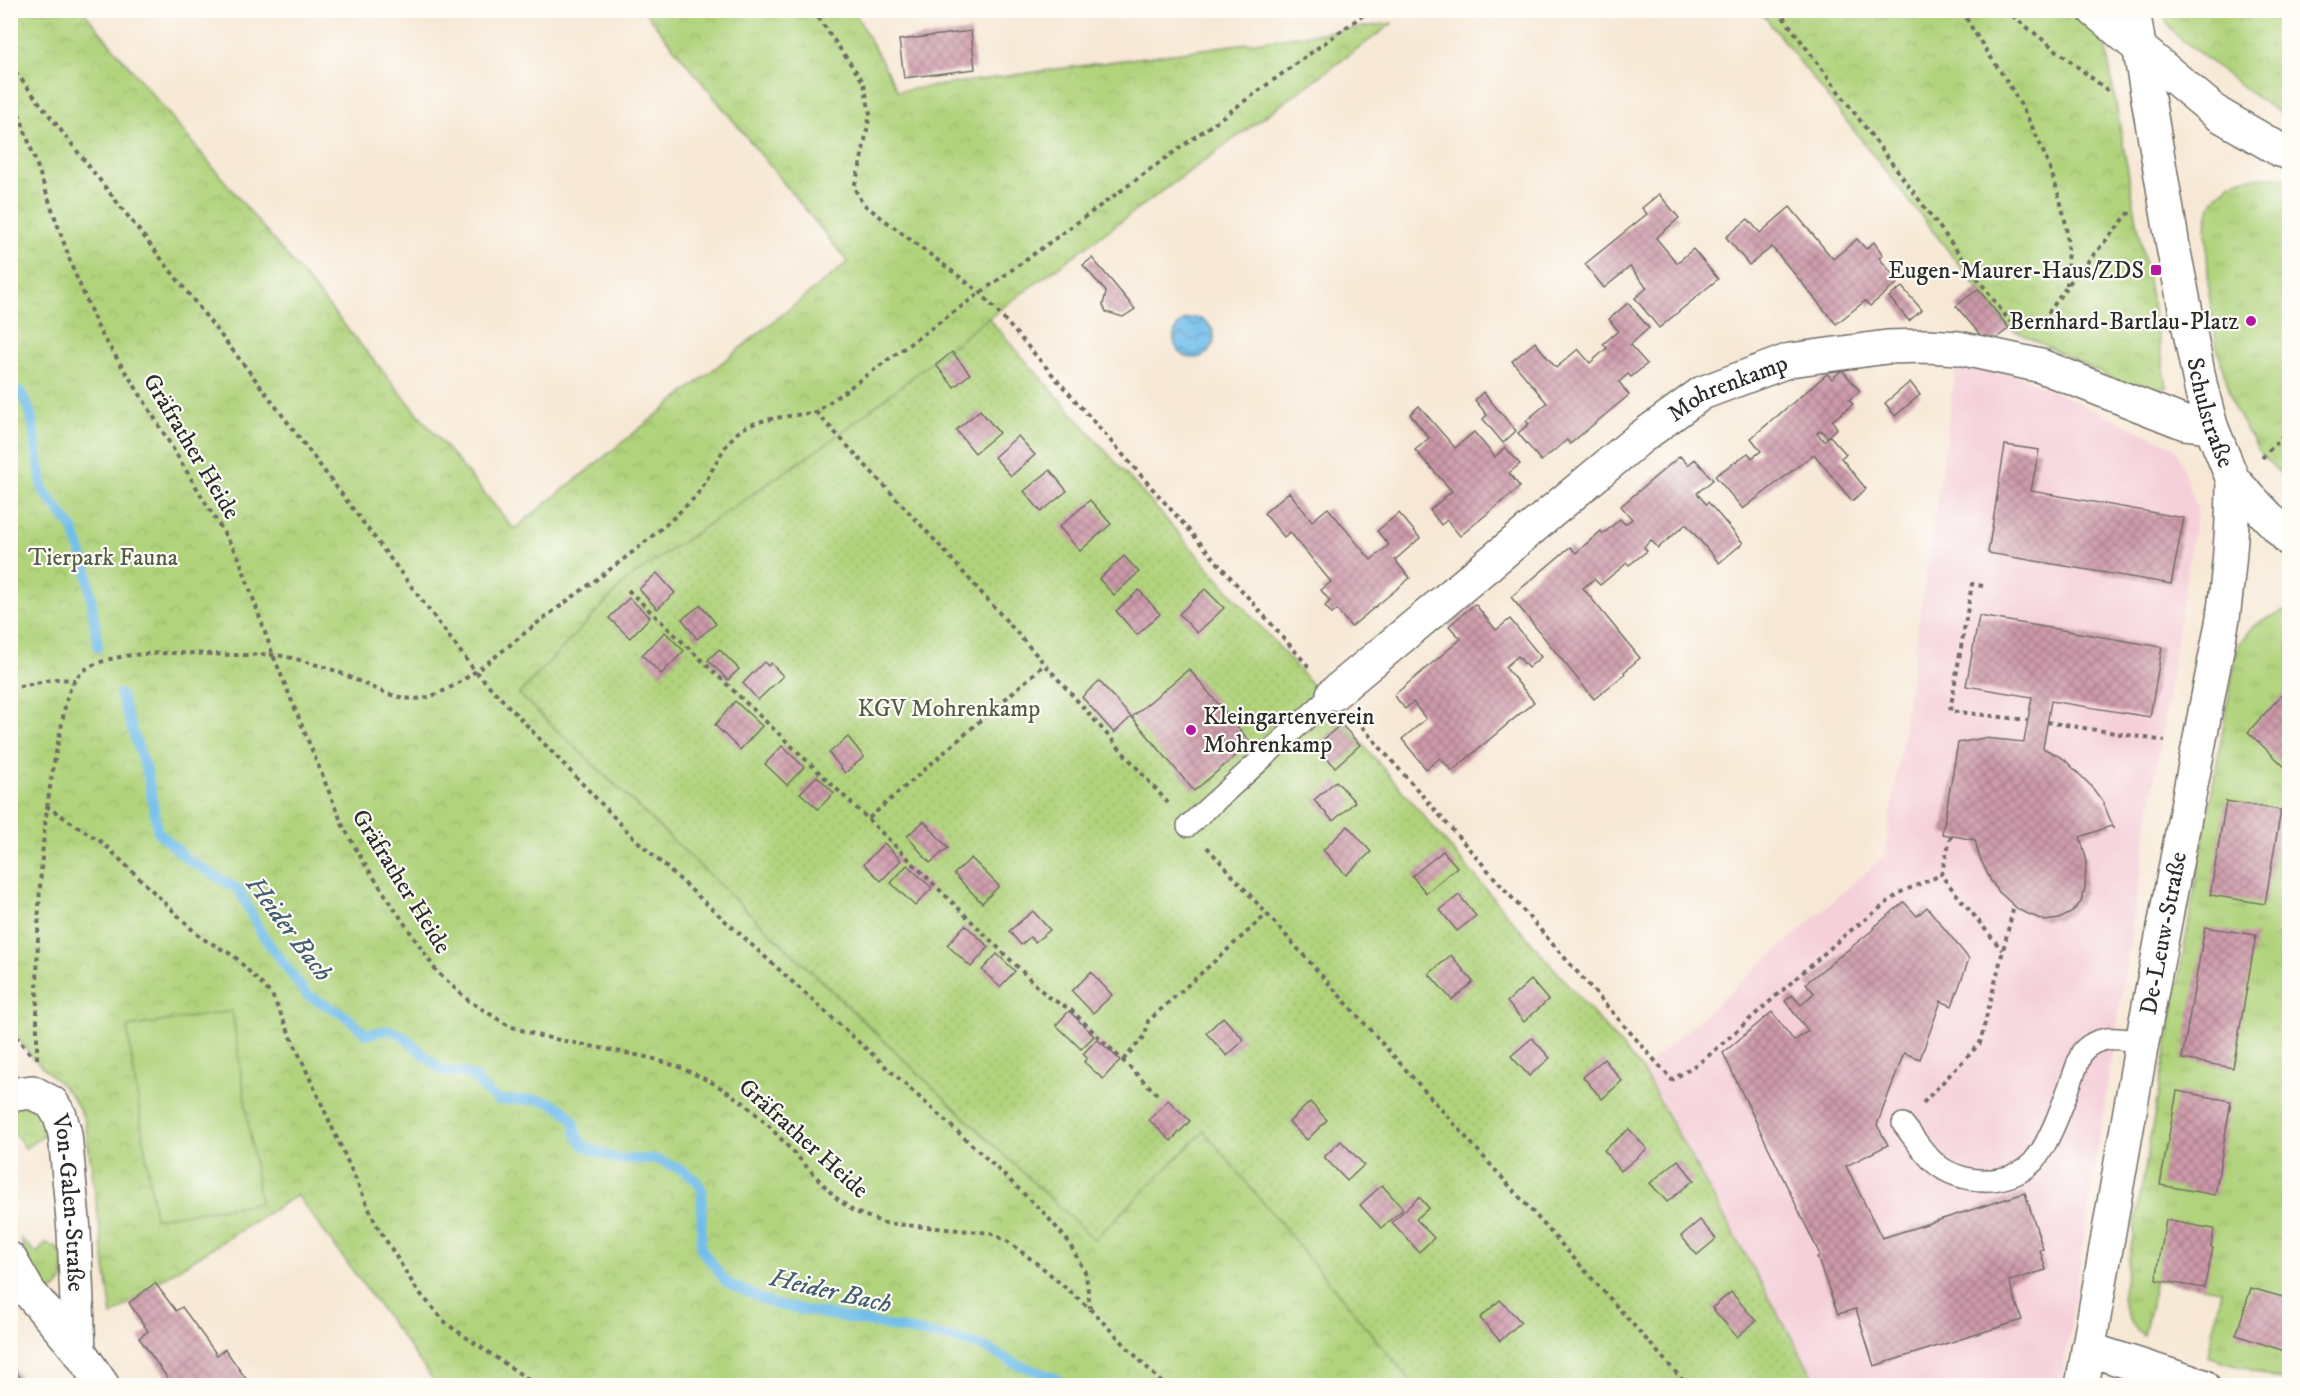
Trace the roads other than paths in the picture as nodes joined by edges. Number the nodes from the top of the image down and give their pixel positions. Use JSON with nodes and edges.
{"nodes":[{"id":1,"x":2094,"y":10,"type":"edge"},
{"id":2,"x":2133,"y":10,"type":"edge"},
{"id":3,"x":2140,"y":50,"type":"junction"},
{"id":4,"x":2289,"y":153,"type":"edge"},
{"id":5,"x":2211,"y":426,"type":"junction"},
{"id":6,"x":2233,"y":480,"type":"junction"},
{"id":7,"x":2289,"y":540,"type":"edge"},
{"id":8,"x":1333,"y":694,"type":"joint"},
{"id":9,"x":1188,"y":826,"type":"road end"},
{"id":10,"x":2142,"y":1042,"type":"junction"},
{"id":11,"x":10,"y":1095,"type":"edge"},
{"id":12,"x":1903,"y":1124,"type":"road end"},
{"id":13,"x":10,"y":1259,"type":"edge"},
{"id":14,"x":2088,"y":1349,"type":"junction"},
{"id":15,"x":79,"y":1351,"type":"junction"},
{"id":16,"x":103,"y":1386,"type":"edge"},
{"id":17,"x":2082,"y":1386,"type":"edge"},
{"id":18,"x":2203,"y":1386,"type":"edge"}],
"edges":[{"from":1,"to":3,"type":"street"},
{"from":2,"to":3,"type":"street","name":"Schulstraße"},
{"from":3,"to":4,"type":"street"},
{"from":3,"to":5,"type":"street","name":"Schulstraße"},
{"from":5,"to":6,"type":"street","name":"Schulstraße"},
{"from":5,"to":8,"type":"street","name":"Mohrenkamp"},
{"from":6,"to":7,"type":"street","name":"Schulstraße"},
{"from":6,"to":10,"type":"street","name":"De-Leuw-Straße"},
{"from":8,"to":9,"type":"lane"},
{"from":10,"to":12,"type":"lane"},
{"from":10,"to":14,"type":"street","name":"De-Leuw-Straße"},
{"from":11,"to":15,"type":"street","name":"Von-Galen-Straße"},
{"from":13,"to":15,"type":"street","name":"Von-Galen-Straße"},
{"from":14,"to":17,"type":"street","name":"De-Leuw-Straße"},
{"from":14,"to":18,"type":"street"},
{"from":15,"to":16,"type":"street","name":"Von-Galen-Straße"}]}
